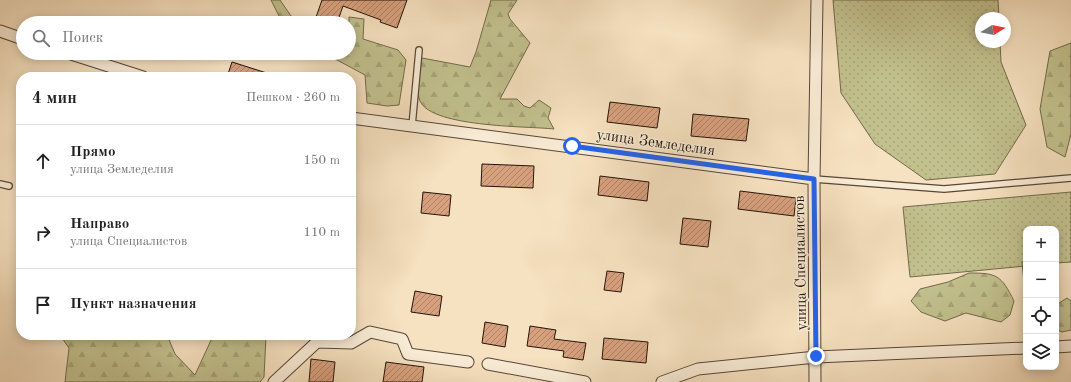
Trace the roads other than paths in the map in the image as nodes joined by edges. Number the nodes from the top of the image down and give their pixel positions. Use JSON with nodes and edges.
{"nodes":[{"id":1,"x":817,"y":0,"type":"edge"},
{"id":2,"x":0,"y":32,"type":"edge"},
{"id":3,"x":16,"y":37,"type":"edge"},
{"id":4,"x":419,"y":50,"type":"dead end"},
{"id":5,"x":90,"y":60,"type":"edge"},
{"id":6,"x":127,"y":72,"type":"edge"},
{"id":7,"x":356,"y":119,"type":"edge"},
{"id":8,"x":412,"y":126,"type":"junction"},
{"id":9,"x":1071,"y":178,"type":"edge"},
{"id":10,"x":814,"y":179,"type":"junction"},
{"id":11,"x":0,"y":184,"type":"edge"},
{"id":12,"x":9,"y":186,"type":"dead end"},
{"id":13,"x":1071,"y":346,"type":"edge"},
{"id":14,"x":1059,"y":347,"type":"edge"},
{"id":15,"x":1023,"y":348,"type":"edge"},
{"id":16,"x":816,"y":356,"type":"junction"},
{"id":17,"x":468,"y":362,"type":"dead end"},
{"id":18,"x":488,"y":364,"type":"dead end"},
{"id":19,"x":274,"y":382,"type":"edge"},
{"id":20,"x":585,"y":382,"type":"edge"},
{"id":21,"x":662,"y":382,"type":"edge"},
{"id":22,"x":815,"y":382,"type":"edge"}],
"edges":[{"from":1,"to":10,"type":"street","name":"улица Специалистов"},
{"from":2,"to":3,"type":"street"},
{"from":4,"to":8,"type":"lane"},
{"from":5,"to":6,"type":"street"},
{"from":7,"to":8,"type":"street","name":"улица Земледелия"},
{"from":8,"to":10,"type":"street","name":"улица Земледелия"},
{"from":9,"to":10,"type":"lane"},
{"from":10,"to":16,"type":"street","name":"улица Специалистов"},
{"from":11,"to":12,"type":"lane"},
{"from":13,"to":14,"type":"street"},
{"from":15,"to":16,"type":"street"},
{"from":16,"to":21,"type":"street"},
{"from":16,"to":22,"type":"street","name":"улица Специалистов"},
{"from":17,"to":19,"type":"street"},
{"from":18,"to":20,"type":"street"}]}
